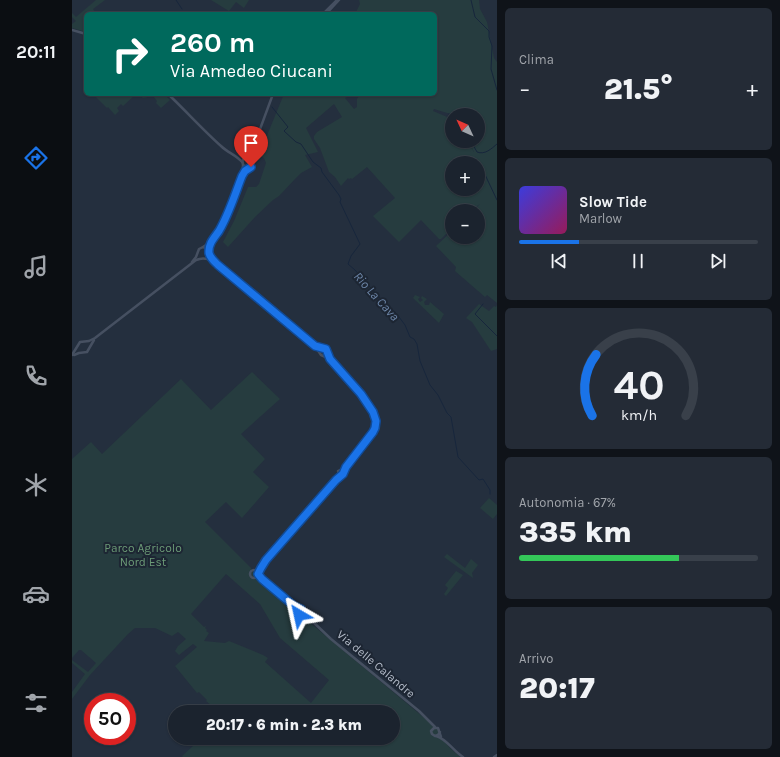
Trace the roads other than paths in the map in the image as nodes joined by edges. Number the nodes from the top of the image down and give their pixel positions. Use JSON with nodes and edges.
{"nodes":[{"id":1,"x":338,"y":0,"type":"edge"},
{"id":2,"x":327,"y":12,"type":"edge"},
{"id":3,"x":72,"y":30,"type":"edge"},
{"id":4,"x":84,"y":33,"type":"edge"},
{"id":5,"x":170,"y":96,"type":"edge"},
{"id":6,"x":272,"y":96,"type":"edge"},
{"id":7,"x":253,"y":148,"type":"junction"},
{"id":8,"x":235,"y":156,"type":"junction"},
{"id":9,"x":246,"y":157,"type":"junction"},
{"id":10,"x":252,"y":159,"type":"junction"},
{"id":11,"x":243,"y":164,"type":"junction"},
{"id":12,"x":249,"y":168,"type":"junction"},
{"id":13,"x":242,"y":176,"type":"junction"},
{"id":14,"x":211,"y":241,"type":"junction"},
{"id":15,"x":204,"y":247,"type":"junction"},
{"id":16,"x":198,"y":252,"type":"junction"},
{"id":17,"x":209,"y":253,"type":"junction"},
{"id":18,"x":203,"y":258,"type":"junction"},
{"id":19,"x":218,"y":265,"type":"junction"},
{"id":20,"x":188,"y":267,"type":"junction"},
{"id":21,"x":95,"y":338,"type":"junction"},
{"id":22,"x":86,"y":341,"type":"junction"},
{"id":23,"x":315,"y":346,"type":"junction"},
{"id":24,"x":90,"y":347,"type":"junction"},
{"id":25,"x":77,"y":348,"type":"junction"},
{"id":26,"x":322,"y":348,"type":"junction"},
{"id":27,"x":319,"y":352,"type":"junction"},
{"id":28,"x":81,"y":353,"type":"junction"},
{"id":29,"x":328,"y":353,"type":"junction"},
{"id":30,"x":72,"y":356,"type":"edge"},
{"id":31,"x":323,"y":356,"type":"junction"},
{"id":32,"x":330,"y":359,"type":"junction"},
{"id":33,"x":342,"y":471,"type":"junction"},
{"id":34,"x":339,"y":474,"type":"junction"},
{"id":35,"x":263,"y":565,"type":"junction"},
{"id":36,"x":254,"y":570,"type":"junction"},
{"id":37,"x":258,"y":574,"type":"junction"},
{"id":38,"x":256,"y":578,"type":"junction"},
{"id":39,"x":262,"y":579,"type":"junction"},
{"id":40,"x":294,"y":606,"type":"junction"},
{"id":41,"x":301,"y":609,"type":"junction"},
{"id":42,"x":298,"y":613,"type":"junction"},
{"id":43,"x":306,"y":613,"type":"junction"},
{"id":44,"x":304,"y":617,"type":"junction"},
{"id":45,"x":310,"y":619,"type":"junction"},
{"id":46,"x":430,"y":723,"type":"junction"},
{"id":47,"x":435,"y":727,"type":"junction"},
{"id":48,"x":432,"y":730,"type":"junction"},
{"id":49,"x":440,"y":732,"type":"junction"},
{"id":50,"x":436,"y":736,"type":"junction"},
{"id":51,"x":442,"y":739,"type":"junction"},
{"id":52,"x":497,"y":756,"type":"edge"},
{"id":53,"x":463,"y":757,"type":"edge"},
{"id":54,"x":494,"y":757,"type":"edge"}],
"edges":[{"from":1,"to":2,"type":"main road"},
{"from":3,"to":4,"type":"main road"},
{"from":5,"to":8,"type":"main road"},
{"from":6,"to":7,"type":"main road"},
{"from":7,"to":9,"type":"main road"},
{"from":7,"to":10,"type":"main road"},
{"from":8,"to":9,"type":"main road"},
{"from":8,"to":11,"type":"main road"},
{"from":9,"to":10,"type":"main road"},
{"from":9,"to":11,"type":"main road"},
{"from":10,"to":12,"type":"main road"},
{"from":11,"to":12,"type":"main road"},
{"from":11,"to":13,"type":"main road"},
{"from":12,"to":13,"type":"main road"},
{"from":13,"to":14,"type":"main road"},
{"from":14,"to":15,"type":"main road"},
{"from":14,"to":17,"type":"main road"},
{"from":15,"to":16,"type":"main road"},
{"from":15,"to":17,"type":"main road"},
{"from":16,"to":18,"type":"main road"},
{"from":16,"to":20,"type":"main road"},
{"from":17,"to":18,"type":"main road"},
{"from":17,"to":19,"type":"main road"},
{"from":18,"to":19,"type":"main road"},
{"from":18,"to":20,"type":"main road"},
{"from":19,"to":23,"type":"main road"},
{"from":20,"to":21,"type":"main road"},
{"from":21,"to":22,"type":"main road"},
{"from":21,"to":24,"type":"main road"},
{"from":22,"to":24,"type":"main road"},
{"from":22,"to":25,"type":"main road"},
{"from":23,"to":26,"type":"main road"},
{"from":23,"to":27,"type":"main road"},
{"from":24,"to":28,"type":"main road"},
{"from":25,"to":28,"type":"main road"},
{"from":25,"to":30,"type":"main road"},
{"from":26,"to":27,"type":"main road"},
{"from":26,"to":29,"type":"main road"},
{"from":27,"to":31,"type":"main road"},
{"from":28,"to":30,"type":"main road"},
{"from":29,"to":31,"type":"main road"},
{"from":29,"to":32,"type":"main road"},
{"from":31,"to":32,"type":"main road"},
{"from":32,"to":33,"type":"main road"},
{"from":33,"to":34,"type":"main road"},
{"from":33,"to":34,"type":"main road"},
{"from":34,"to":35,"type":"main road"},
{"from":35,"to":36,"type":"main road"},
{"from":35,"to":37,"type":"main road"},
{"from":36,"to":37,"type":"main road"},
{"from":36,"to":38,"type":"main road"},
{"from":37,"to":38,"type":"main road"},
{"from":37,"to":39,"type":"main road","name":"Via delle Calandre"},
{"from":38,"to":39,"type":"main road"},
{"from":39,"to":40,"type":"main road","name":"Via delle Calandre"},
{"from":40,"to":41,"type":"main road","name":"Via delle Calandre"},
{"from":40,"to":42,"type":"main road","name":"Via delle Calandre"},
{"from":41,"to":42,"type":"main road"},
{"from":41,"to":43,"type":"main road","name":"Via delle Calandre"},
{"from":42,"to":44,"type":"main road","name":"Via delle Calandre"},
{"from":43,"to":44,"type":"main road"},
{"from":43,"to":45,"type":"main road","name":"Via delle Calandre"},
{"from":44,"to":45,"type":"main road","name":"Via delle Calandre"},
{"from":45,"to":46,"type":"main road","name":"Via delle Calandre"},
{"from":46,"to":47,"type":"main road","name":"Via delle Calandre"},
{"from":46,"to":48,"type":"main road","name":"Via delle Calandre"},
{"from":47,"to":48,"type":"main road"},
{"from":47,"to":49,"type":"main road"},
{"from":48,"to":50,"type":"main road"},
{"from":49,"to":50,"type":"main road"},
{"from":49,"to":51,"type":"main road"},
{"from":50,"to":51,"type":"main road"},
{"from":51,"to":53,"type":"main road"},
{"from":52,"to":54,"type":"main road"}]}
